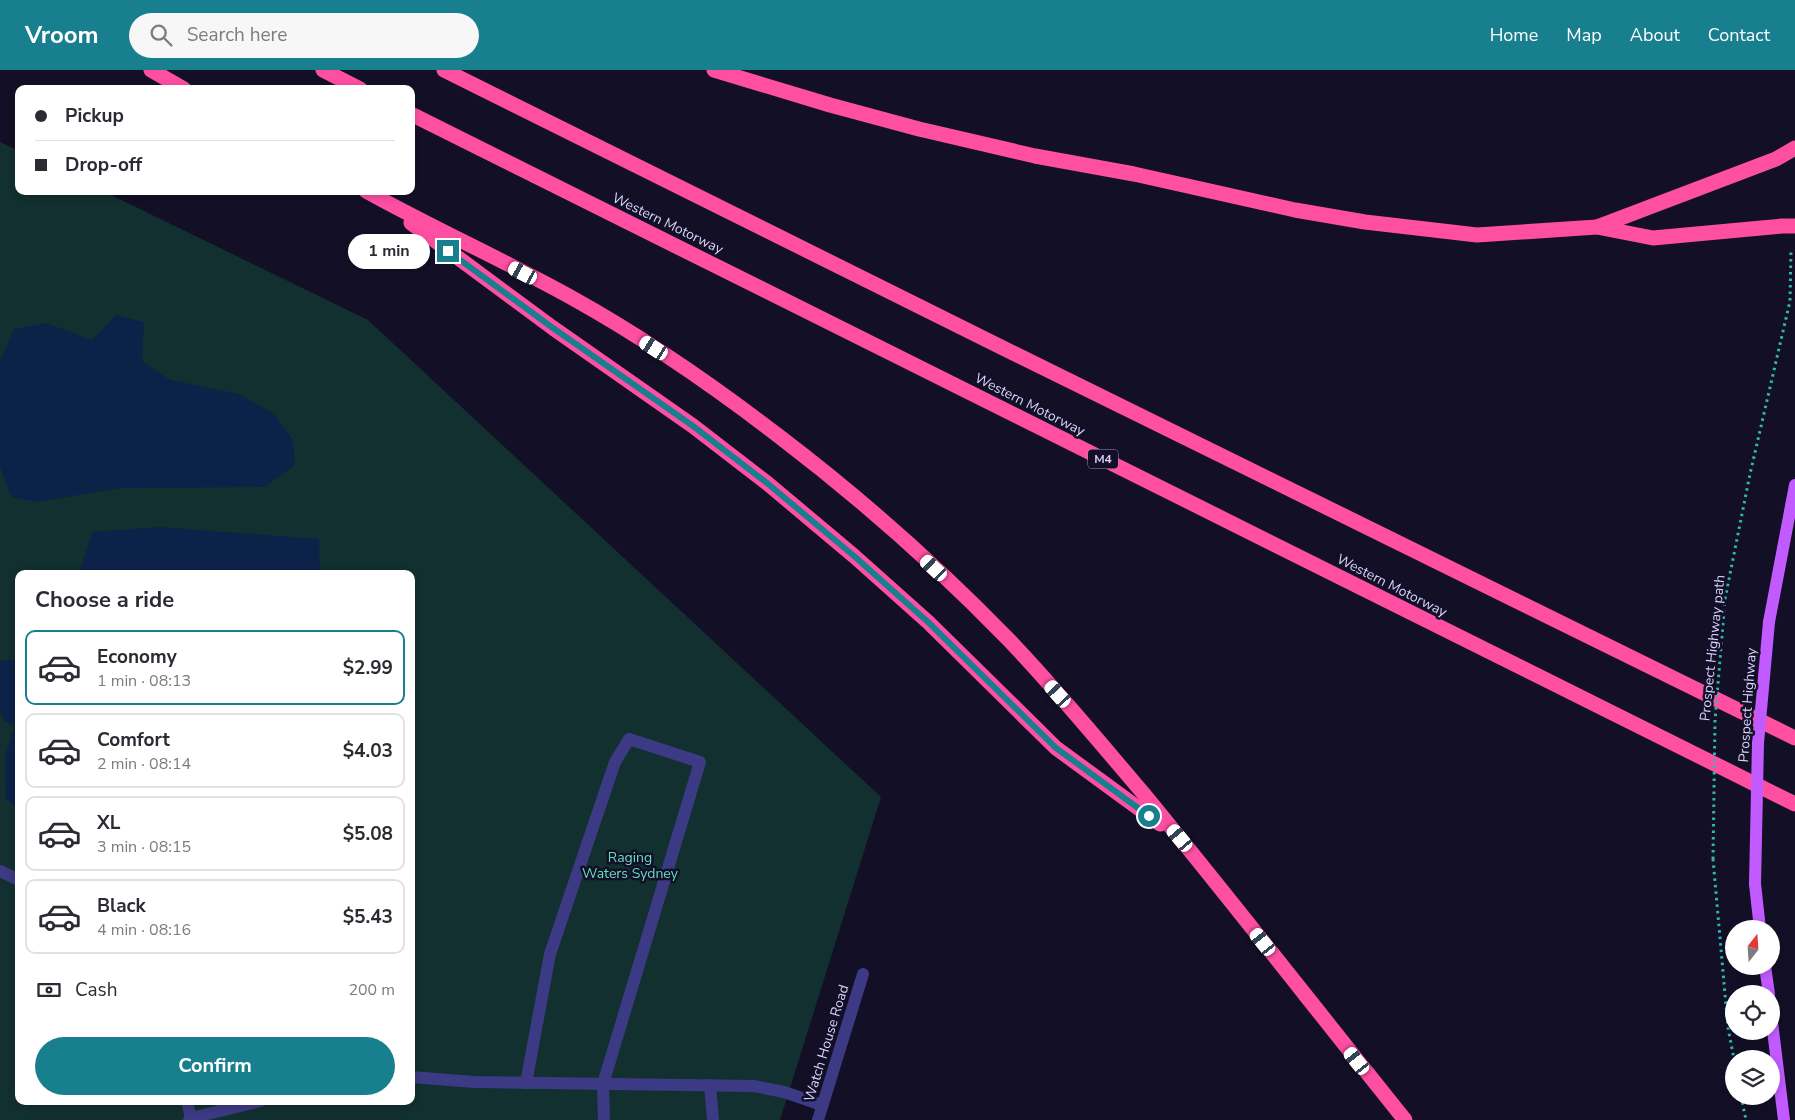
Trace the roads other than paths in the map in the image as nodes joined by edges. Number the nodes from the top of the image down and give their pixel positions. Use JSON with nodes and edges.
{"nodes":[{"id":1,"x":151,"y":70,"type":"edge"},
{"id":2,"x":323,"y":70,"type":"edge"},
{"id":3,"x":444,"y":70,"type":"edge"},
{"id":4,"x":714,"y":70,"type":"edge"},
{"id":5,"x":177,"y":85,"type":"edge"},
{"id":6,"x":352,"y":85,"type":"edge"},
{"id":7,"x":415,"y":116,"type":"edge"},
{"id":8,"x":1795,"y":148,"type":"edge"},
{"id":9,"x":373,"y":195,"type":"edge"},
{"id":10,"x":374,"y":195,"type":"edge"},
{"id":11,"x":1795,"y":226,"type":"edge"},
{"id":12,"x":1597,"y":228,"type":"junction"},
{"id":13,"x":1795,"y":485,"type":"edge"},
{"id":14,"x":1795,"y":738,"type":"edge"},
{"id":15,"x":1795,"y":804,"type":"edge"},
{"id":16,"x":1180,"y":838,"type":"junction"},
{"id":17,"x":0,"y":871,"type":"edge"},
{"id":18,"x":15,"y":878,"type":"edge"},
{"id":19,"x":1759,"y":920,"type":"edge"},
{"id":20,"x":863,"y":974,"type":"dead end"},
{"id":21,"x":1774,"y":1040,"type":"edge"},
{"id":22,"x":415,"y":1077,"type":"edge"},
{"id":23,"x":526,"y":1083,"type":"junction"},
{"id":24,"x":603,"y":1084,"type":"junction"},
{"id":25,"x":710,"y":1085,"type":"junction"},
{"id":26,"x":822,"y":1104,"type":"junction"},
{"id":27,"x":188,"y":1105,"type":"edge"},
{"id":28,"x":244,"y":1105,"type":"edge"},
{"id":29,"x":190,"y":1119,"type":"edge"},
{"id":30,"x":604,"y":1120,"type":"edge"},
{"id":31,"x":713,"y":1120,"type":"edge"},
{"id":32,"x":818,"y":1120,"type":"edge"},
{"id":33,"x":1405,"y":1120,"type":"edge"},
{"id":34,"x":1784,"y":1120,"type":"edge"}],
"edges":[{"from":1,"to":5,"type":"highway"},
{"from":2,"to":6,"type":"highway"},
{"from":3,"to":14,"type":"highway"},
{"from":4,"to":12,"type":"highway"},
{"from":7,"to":15,"type":"highway","name":"Western Motorway","number":"M4"},
{"from":8,"to":12,"type":"highway"},
{"from":9,"to":16,"type":"highway"},
{"from":10,"to":16,"type":"highway"},
{"from":11,"to":12,"type":"highway"},
{"from":13,"to":19,"type":"main road","name":"Prospect Highway","bridge":true},
{"from":16,"to":33,"type":"highway"},
{"from":17,"to":18,"type":"street"},
{"from":20,"to":26,"type":"street","name":"Watch House Road"},
{"from":21,"to":34,"type":"main road"},
{"from":22,"to":23,"type":"street"},
{"from":23,"to":24,"type":"street"},
{"from":23,"to":24,"type":"street"},
{"from":24,"to":25,"type":"street"},
{"from":24,"to":30,"type":"street"},
{"from":25,"to":26,"type":"street"},
{"from":25,"to":31,"type":"street"},
{"from":26,"to":32,"type":"street","name":"Watch House Road"},
{"from":27,"to":29,"type":"street"},
{"from":28,"to":29,"type":"street"}]}
